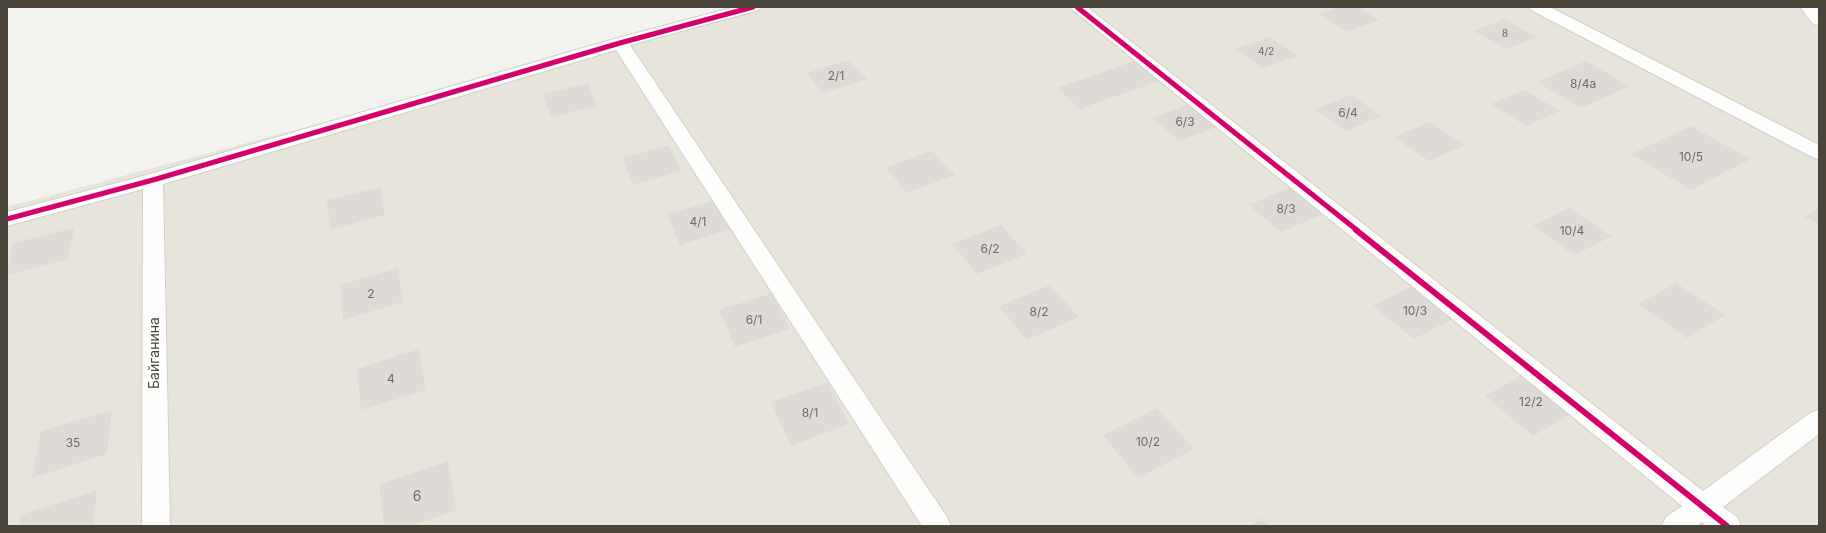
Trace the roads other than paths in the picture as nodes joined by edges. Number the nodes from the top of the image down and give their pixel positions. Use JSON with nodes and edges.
{"nodes":[{"id":1,"x":753,"y":7,"type":"edge"},
{"id":2,"x":1077,"y":7,"type":"edge"},
{"id":3,"x":1537,"y":7,"type":"edge"},
{"id":4,"x":1808,"y":7,"type":"edge"},
{"id":5,"x":1819,"y":20,"type":"edge"},
{"id":6,"x":620,"y":43,"type":"junction"},
{"id":7,"x":1819,"y":153,"type":"edge"},
{"id":8,"x":153,"y":180,"type":"junction"},
{"id":9,"x":7,"y":219,"type":"edge"},
{"id":10,"x":1819,"y":420,"type":"edge"},
{"id":11,"x":1702,"y":507,"type":"junction"},
{"id":12,"x":156,"y":526,"type":"edge"},
{"id":13,"x":937,"y":526,"type":"edge"},
{"id":14,"x":1676,"y":526,"type":"edge"},
{"id":15,"x":1727,"y":526,"type":"edge"}],
"edges":[{"from":1,"to":6,"type":"street"},
{"from":2,"to":11,"type":"street"},
{"from":3,"to":7,"type":"street"},
{"from":4,"to":5,"type":"street"},
{"from":6,"to":8,"type":"street"},
{"from":6,"to":13,"type":"street"},
{"from":8,"to":9,"type":"street"},
{"from":8,"to":12,"type":"street","name":"Байганина"},
{"from":10,"to":11,"type":"street"},
{"from":11,"to":14,"type":"street"},
{"from":11,"to":15,"type":"street"}]}
